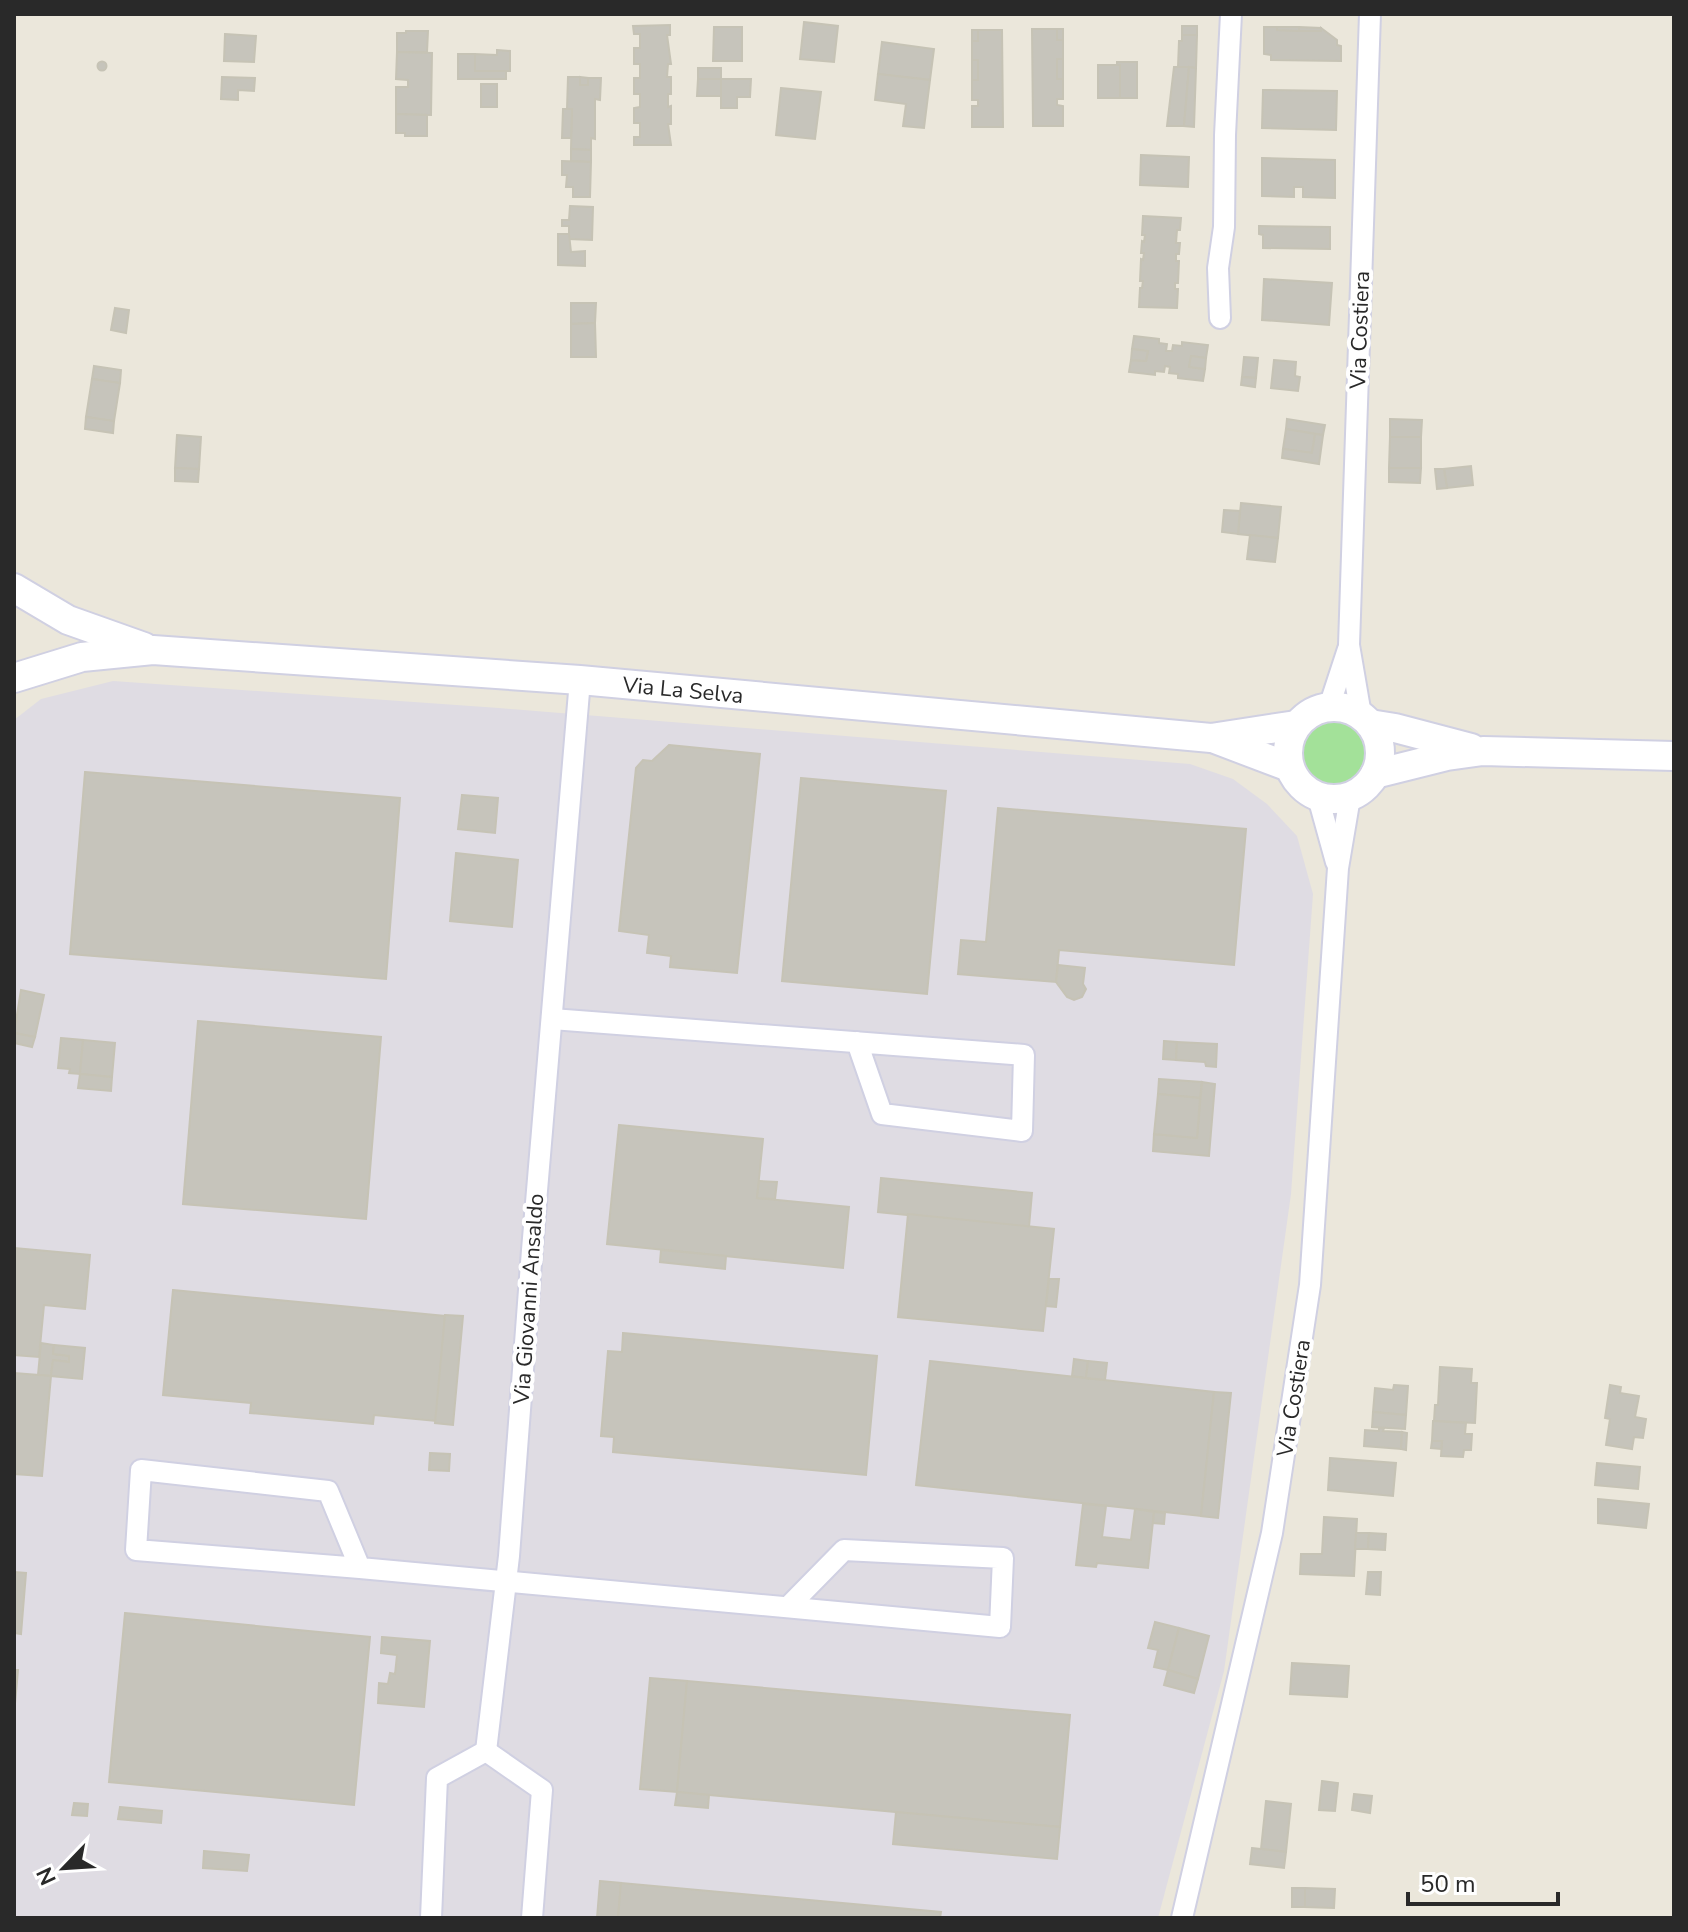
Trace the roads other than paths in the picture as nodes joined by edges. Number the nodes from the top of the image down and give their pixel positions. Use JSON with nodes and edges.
{"nodes":[{"id":1,"x":1231,"y":14,"type":"edge"},
{"id":2,"x":1370,"y":14,"type":"edge"},
{"id":3,"x":1220,"y":318,"type":"dead end"},
{"id":4,"x":14,"y":588,"type":"edge"},
{"id":5,"x":1349,"y":645,"type":"junction"},
{"id":6,"x":153,"y":650,"type":"junction"},
{"id":7,"x":14,"y":678,"type":"edge"},
{"id":8,"x":580,"y":680,"type":"junction"},
{"id":9,"x":1329,"y":707,"type":"junction"},
{"id":10,"x":1365,"y":720,"type":"junction"},
{"id":11,"x":1296,"y":725,"type":"junction"},
{"id":12,"x":1211,"y":738,"type":"junction"},
{"id":13,"x":1483,"y":751,"type":"junction"},
{"id":14,"x":1674,"y":756,"type":"edge"},
{"id":15,"x":1289,"y":767,"type":"junction"},
{"id":16,"x":1375,"y":774,"type":"junction"},
{"id":17,"x":1318,"y":797,"type":"junction"},
{"id":18,"x":1350,"y":797,"type":"junction"},
{"id":19,"x":1338,"y":868,"type":"junction"},
{"id":20,"x":552,"y":1019,"type":"junction"},
{"id":21,"x":857,"y":1042,"type":"junction"},
{"id":22,"x":360,"y":1568,"type":"junction"},
{"id":23,"x":506,"y":1580,"type":"junction"},
{"id":24,"x":789,"y":1606,"type":"junction"},
{"id":25,"x":486,"y":1751,"type":"junction"},
{"id":26,"x":431,"y":1918,"type":"edge"},
{"id":27,"x":532,"y":1918,"type":"edge"},
{"id":28,"x":1182,"y":1918,"type":"edge"}],
"edges":[{"from":1,"to":3,"type":"street"},
{"from":2,"to":5,"type":"street","name":"Via Costiera"},
{"from":4,"to":6,"type":"street","name":"Via La Selva"},
{"from":5,"to":9,"type":"street","name":"Via Costiera"},
{"from":5,"to":10,"type":"street","name":"Via Costiera"},
{"from":6,"to":7,"type":"street","name":"Via La Selva"},
{"from":6,"to":8,"type":"street","name":"Via La Selva"},
{"from":8,"to":12,"type":"street","name":"Via La Selva"},
{"from":8,"to":20,"type":"street","name":"Via Giovanni Ansaldo"},
{"from":9,"to":10,"type":"street"},
{"from":9,"to":11,"type":"street"},
{"from":10,"to":13,"type":"street"},
{"from":10,"to":16,"type":"street"},
{"from":11,"to":12,"type":"street","name":"Via La Selva"},
{"from":11,"to":15,"type":"street"},
{"from":12,"to":15,"type":"street","name":"Via La Selva"},
{"from":13,"to":14,"type":"street"},
{"from":13,"to":16,"type":"street"},
{"from":15,"to":17,"type":"street"},
{"from":16,"to":18,"type":"street"},
{"from":17,"to":18,"type":"street"},
{"from":17,"to":19,"type":"street","name":"Via Costiera"},
{"from":18,"to":19,"type":"street","name":"Via Costiera"},
{"from":19,"to":28,"type":"street","name":"Via Costiera"},
{"from":20,"to":21,"type":"street"},
{"from":20,"to":23,"type":"street","name":"Via Giovanni Ansaldo"},
{"from":21,"to":21,"type":"street"},
{"from":22,"to":22,"type":"street"},
{"from":22,"to":23,"type":"street"},
{"from":23,"to":24,"type":"street"},
{"from":23,"to":25,"type":"street","name":"Via Giovanni Ansaldo"},
{"from":24,"to":24,"type":"street"},
{"from":25,"to":26,"type":"street"},
{"from":25,"to":27,"type":"street"}]}
